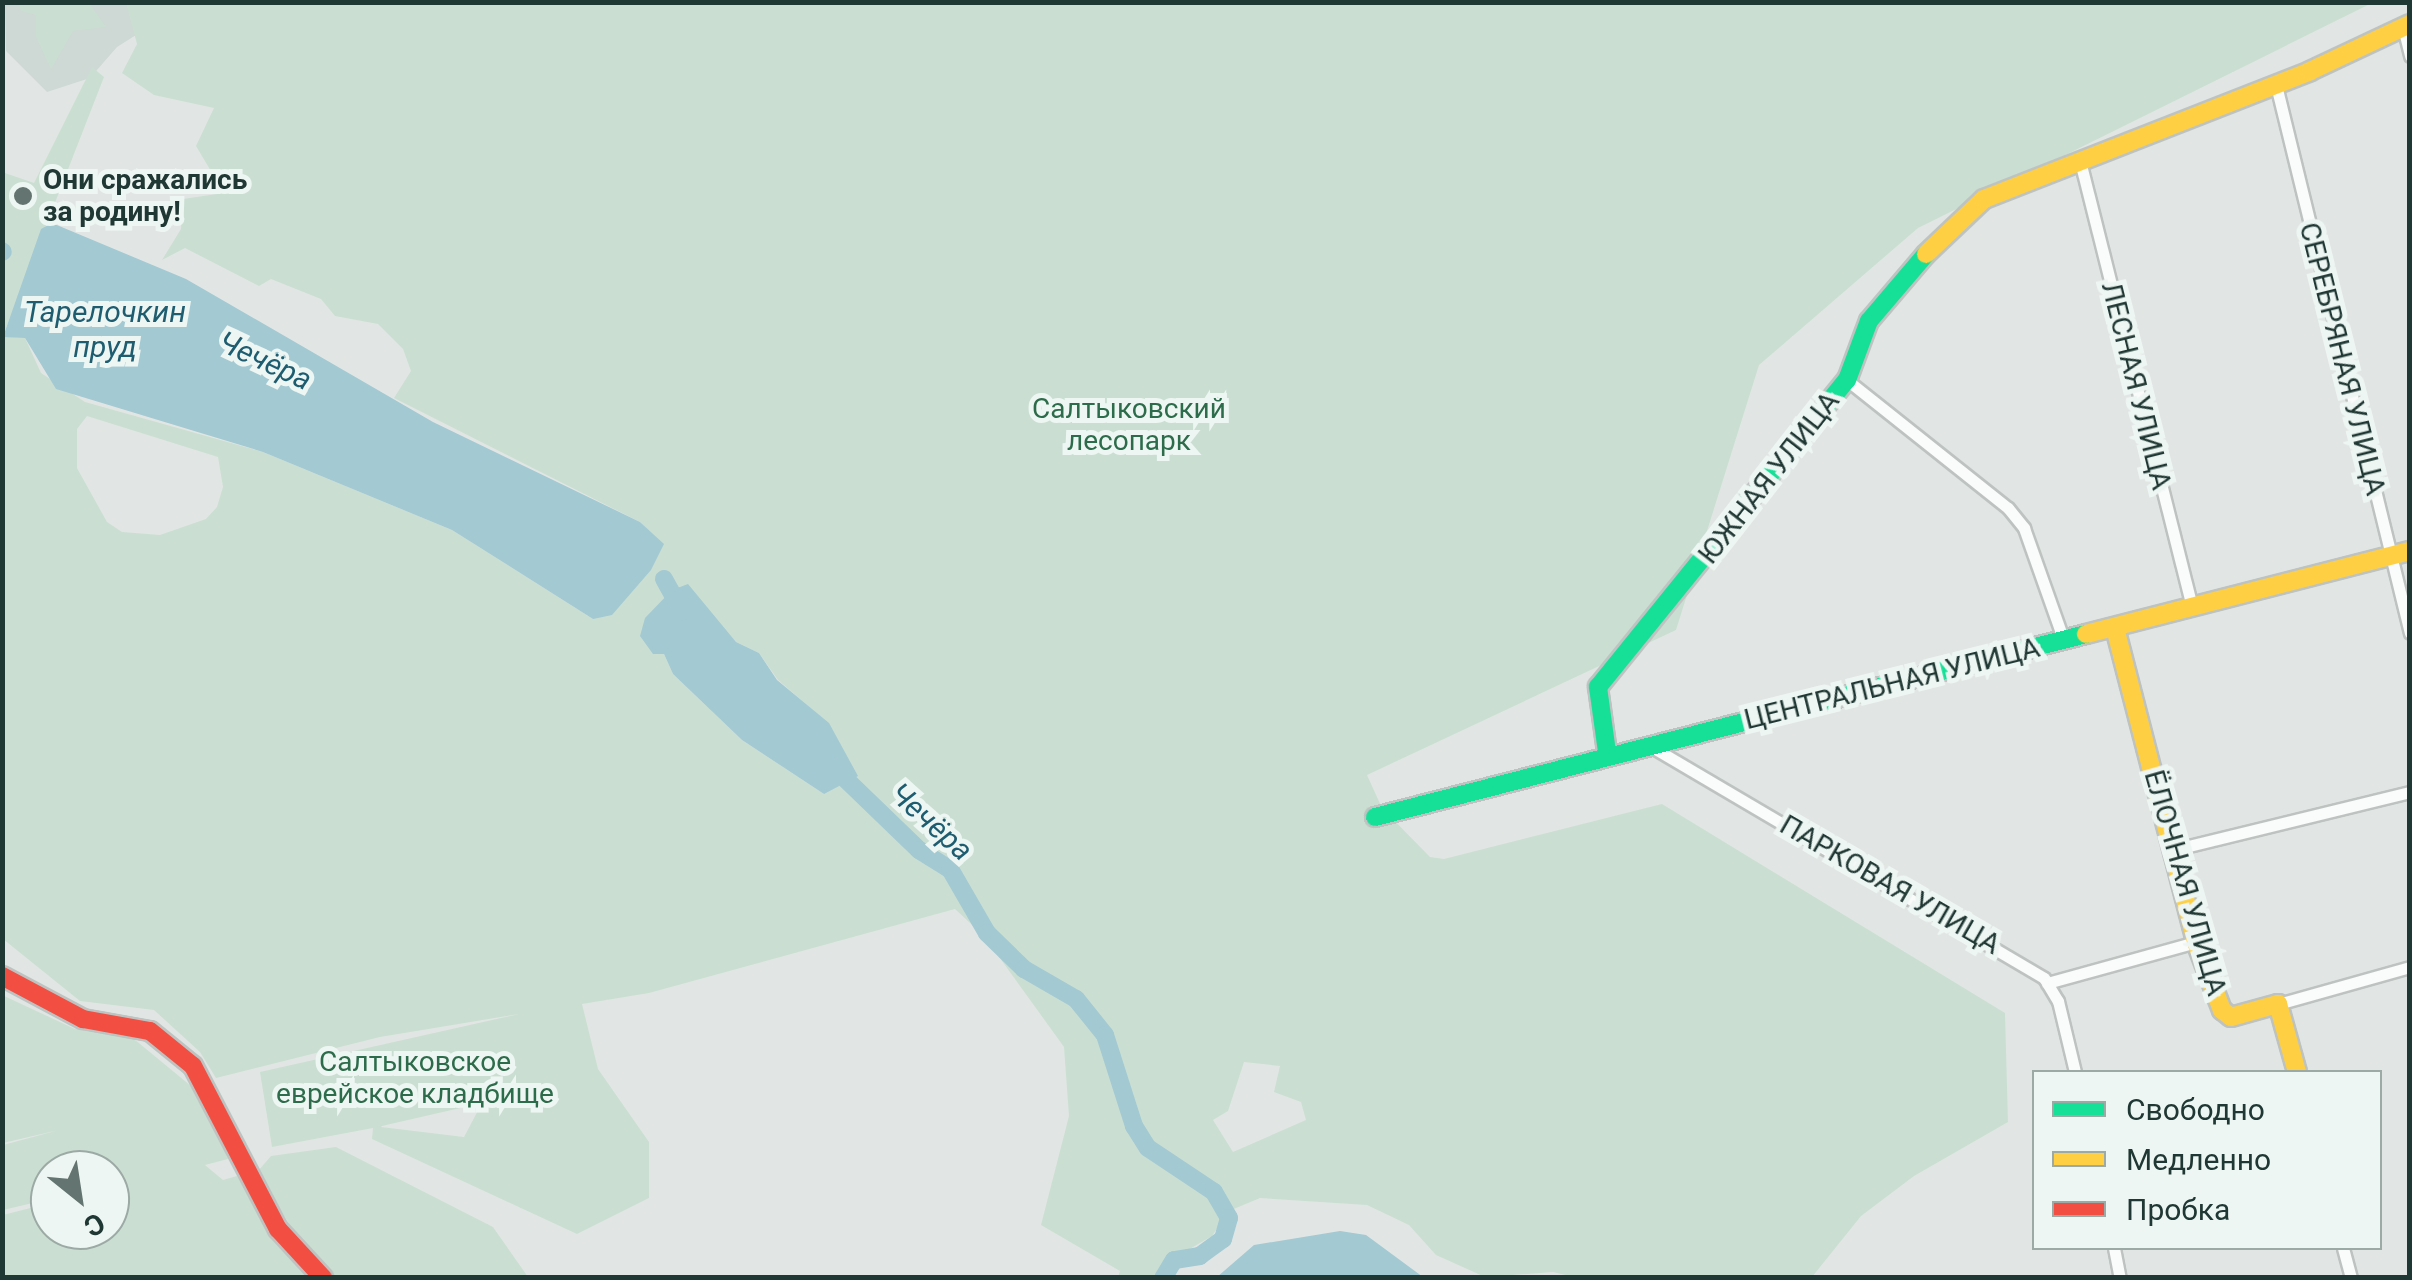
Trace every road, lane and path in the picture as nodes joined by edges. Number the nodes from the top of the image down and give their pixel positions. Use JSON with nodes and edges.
{"nodes":[{"id":1,"x":2406,"y":25,"type":"edge"},
{"id":2,"x":2410,"y":56,"type":"edge"},
{"id":3,"x":2276,"y":85,"type":"junction"},
{"id":4,"x":2081,"y":164,"type":"junction"},
{"id":5,"x":1847,"y":380,"type":"junction"},
{"id":6,"x":2410,"y":552,"type":"edge"},
{"id":7,"x":2389,"y":557,"type":"junction"},
{"id":8,"x":2192,"y":607,"type":"junction"},
{"id":9,"x":2116,"y":628,"type":"junction"},
{"id":10,"x":2410,"y":634,"type":"edge"},
{"id":11,"x":2064,"y":641,"type":"junction"},
{"id":12,"x":1648,"y":745,"type":"junction"},
{"id":13,"x":1607,"y":752,"type":"junction"},
{"id":14,"x":2410,"y":792,"type":"edge"},
{"id":15,"x":1375,"y":816,"type":"dead end"},
{"id":16,"x":2172,"y":850,"type":"junction"},
{"id":17,"x":2196,"y":942,"type":"junction"},
{"id":18,"x":2410,"y":967,"type":"edge"},
{"id":19,"x":2,"y":976,"type":"edge"},
{"id":20,"x":2047,"y":982,"type":"junction"},
{"id":21,"x":2278,"y":1004,"type":"junction"},
{"id":22,"x":2074,"y":1070,"type":"edge"},
{"id":23,"x":2295,"y":1070,"type":"edge"},
{"id":24,"x":2114,"y":1250,"type":"edge"},
{"id":25,"x":2344,"y":1250,"type":"edge"},
{"id":26,"x":323,"y":1278,"type":"edge"},
{"id":27,"x":2120,"y":1278,"type":"edge"},
{"id":28,"x":2351,"y":1278,"type":"edge"}],
"edges":[{"from":1,"to":2,"type":"street"},
{"from":1,"to":3,"type":"street","name":"ЮЖНАЯ УЛИЦА"},
{"from":3,"to":4,"type":"street","name":"ЮЖНАЯ УЛИЦА"},
{"from":3,"to":7,"type":"street","name":"СЕРЕБРЯНАЯ УЛИЦА"},
{"from":4,"to":5,"type":"street","name":"ЮЖНАЯ УЛИЦА"},
{"from":4,"to":8,"type":"street","name":"ЛЕСНАЯ УЛИЦА"},
{"from":5,"to":11,"type":"street"},
{"from":5,"to":13,"type":"street","name":"ЮЖНАЯ УЛИЦА"},
{"from":6,"to":7,"type":"street","name":"ЦЕНТРАЛЬНАЯ УЛИЦА"},
{"from":7,"to":8,"type":"street","name":"ЦЕНТРАЛЬНАЯ УЛИЦА"},
{"from":7,"to":10,"type":"street","name":"СЕРЕБРЯНАЯ УЛИЦА"},
{"from":8,"to":9,"type":"street","name":"ЦЕНТРАЛЬНАЯ УЛИЦА"},
{"from":9,"to":11,"type":"street","name":"ЦЕНТРАЛЬНАЯ УЛИЦА"},
{"from":9,"to":16,"type":"street","name":"ЁЛОЧНАЯ УЛИЦА"},
{"from":11,"to":12,"type":"street","name":"ЦЕНТРАЛЬНАЯ УЛИЦА"},
{"from":12,"to":13,"type":"street","name":"ЦЕНТРАЛЬНАЯ УЛИЦА"},
{"from":12,"to":20,"type":"street","name":"ПАРКОВАЯ УЛИЦА"},
{"from":13,"to":15,"type":"street","name":"ЦЕНТРАЛЬНАЯ УЛИЦА"},
{"from":14,"to":16,"type":"street"},
{"from":16,"to":17,"type":"street","name":"ЁЛОЧНАЯ УЛИЦА"},
{"from":17,"to":20,"type":"street"},
{"from":17,"to":21,"type":"street","name":"ЁЛОЧНАЯ УЛИЦА"},
{"from":18,"to":21,"type":"street"},
{"from":19,"to":26,"type":"street"},
{"from":20,"to":22,"type":"street"},
{"from":21,"to":23,"type":"street"},
{"from":24,"to":27,"type":"street"},
{"from":25,"to":28,"type":"street"}]}
